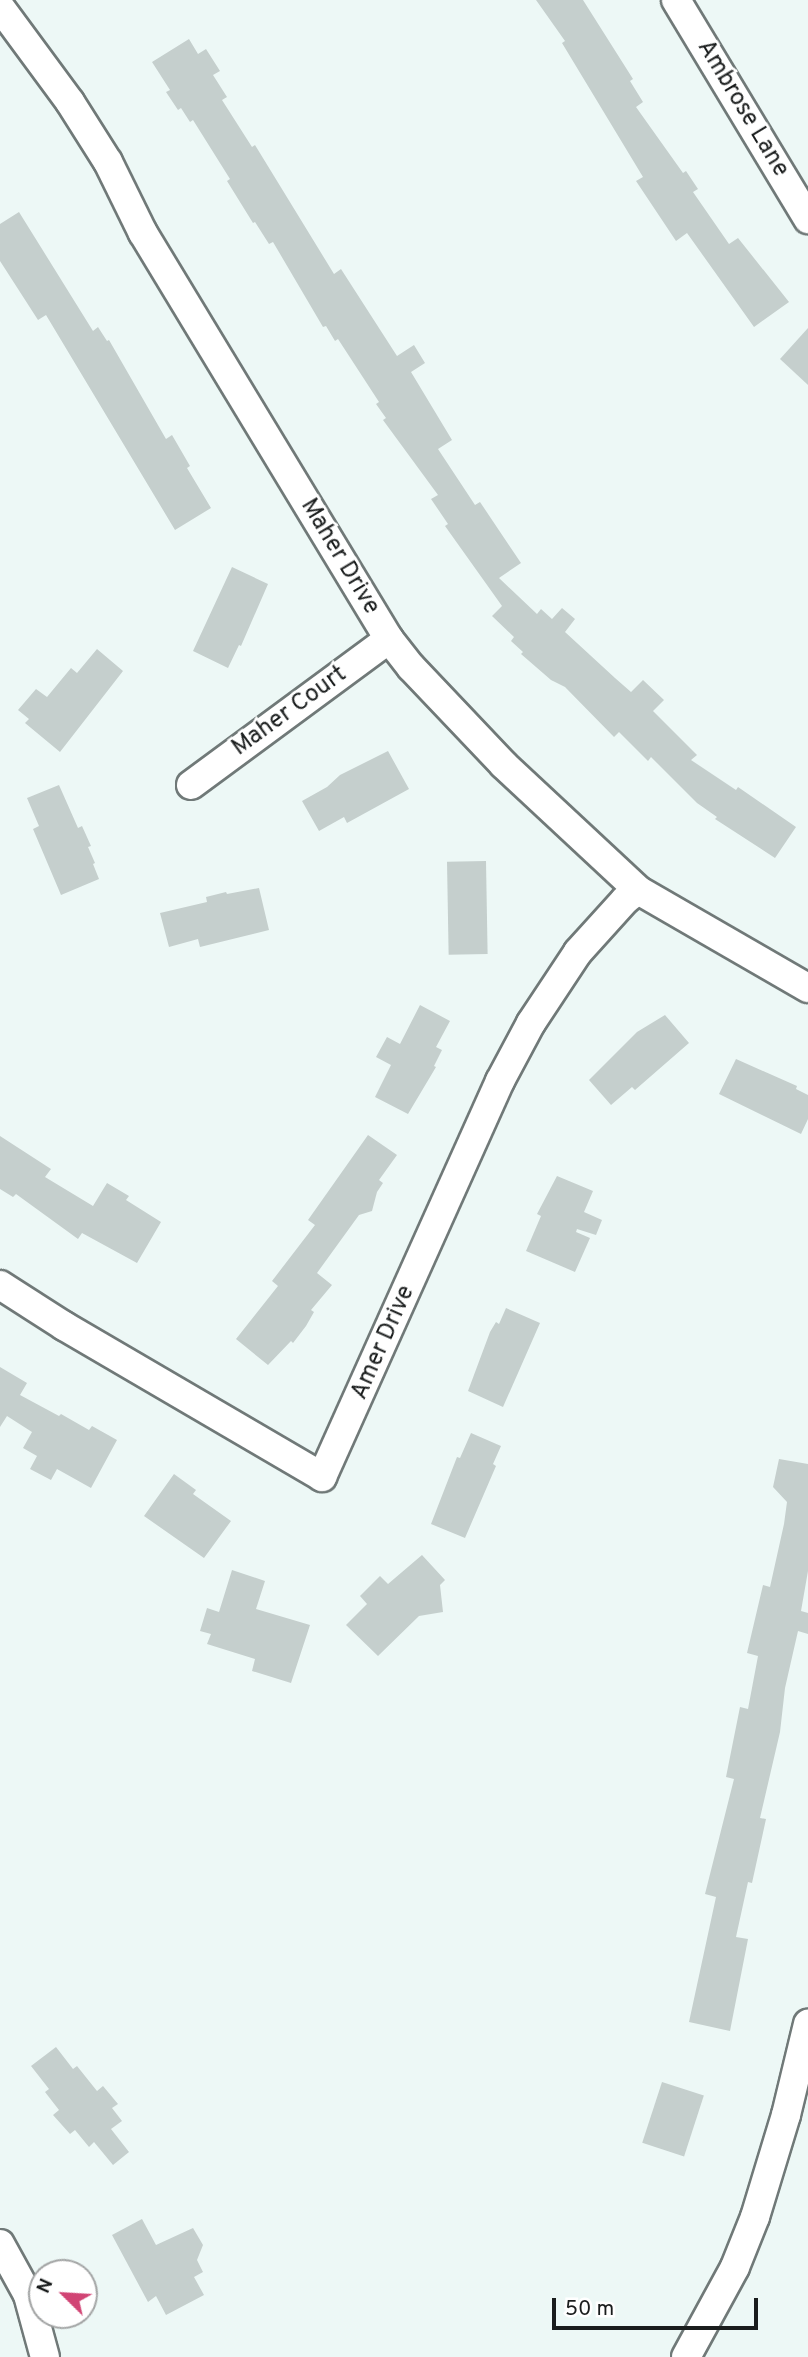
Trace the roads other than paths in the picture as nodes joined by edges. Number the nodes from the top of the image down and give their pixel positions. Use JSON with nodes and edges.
{"nodes":[{"id":1,"x":676,"y":0,"type":"edge"},
{"id":2,"x":0,"y":7,"type":"edge"},
{"id":3,"x":808,"y":219,"type":"edge"},
{"id":4,"x":389,"y":639,"type":"junction"},
{"id":5,"x":191,"y":785,"type":"dead end"},
{"id":6,"x":638,"y":890,"type":"junction"},
{"id":7,"x":808,"y":988,"type":"edge"},
{"id":8,"x":0,"y":1285,"type":"edge"},
{"id":9,"x":808,"y":2024,"type":"edge"},
{"id":10,"x":801,"y":2082,"type":"edge"},
{"id":11,"x":0,"y":2244,"type":"edge"},
{"id":12,"x":45,"y":2357,"type":"edge"},
{"id":13,"x":686,"y":2357,"type":"edge"}],
"edges":[{"from":1,"to":3,"type":"street","name":"Ambrose Lane"},
{"from":2,"to":4,"type":"street","name":"Maher Drive"},
{"from":4,"to":5,"type":"street","name":"Maher Court"},
{"from":4,"to":6,"type":"street","name":"Maher Drive"},
{"from":6,"to":7,"type":"street","name":"Maher Drive"},
{"from":6,"to":8,"type":"street","name":"Amer Drive"},
{"from":9,"to":10,"type":"street"},
{"from":10,"to":13,"type":"street"},
{"from":11,"to":12,"type":"street"}]}
